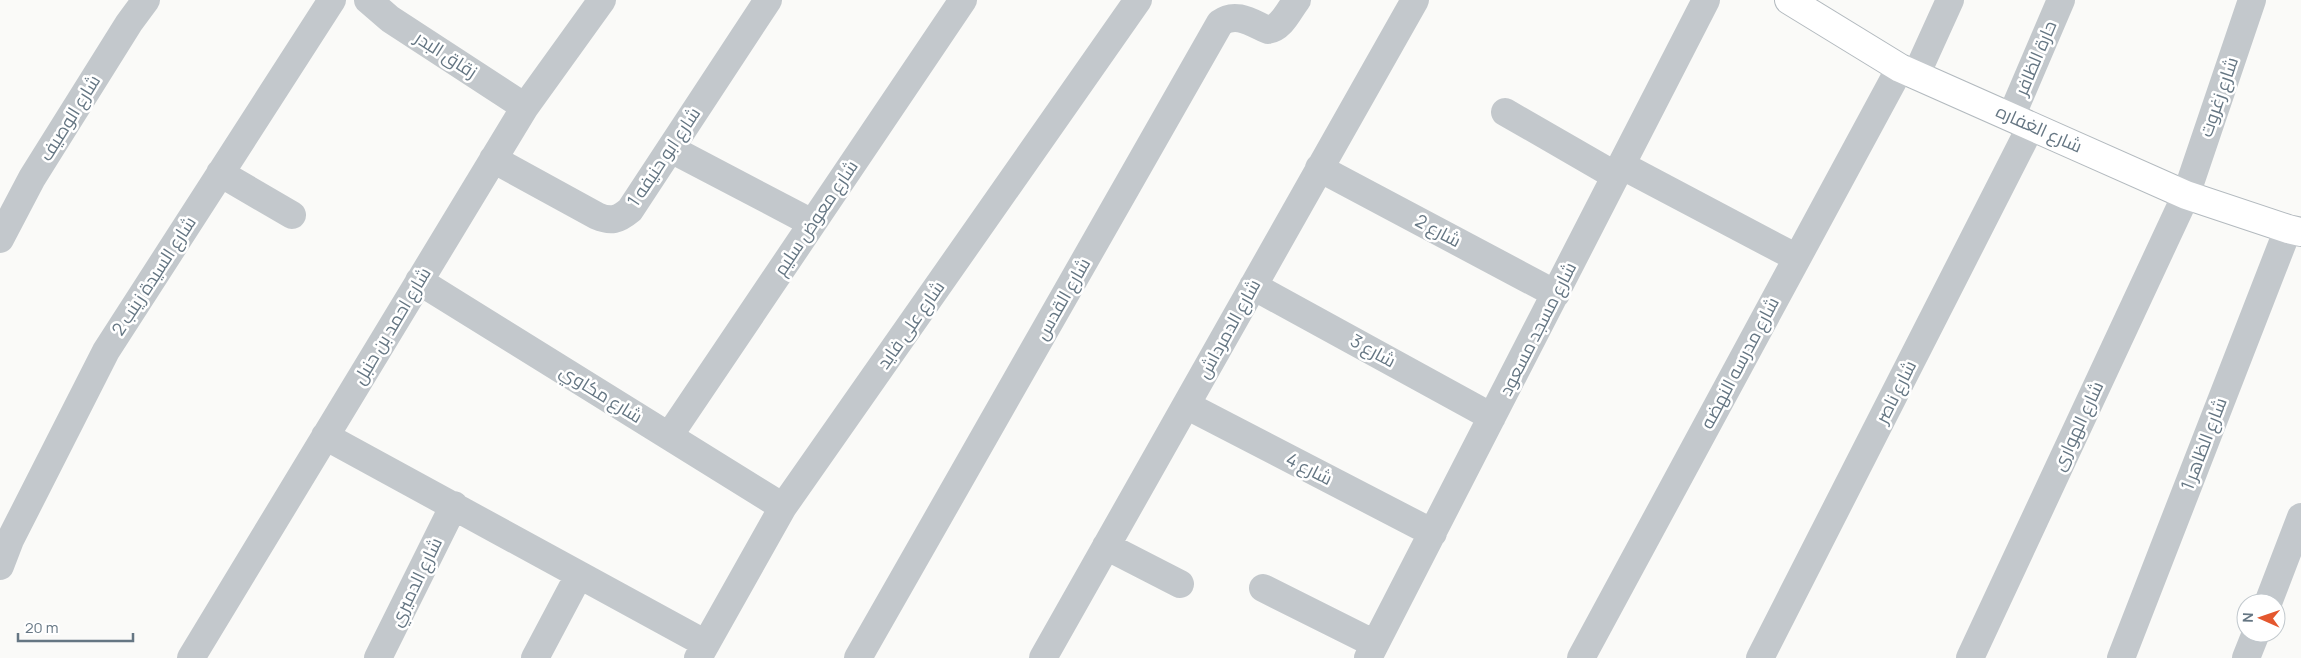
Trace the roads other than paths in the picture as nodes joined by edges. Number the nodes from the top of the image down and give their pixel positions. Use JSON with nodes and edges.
{"nodes":[{"id":1,"x":146,"y":0,"type":"edge"},
{"id":2,"x":332,"y":0,"type":"edge"},
{"id":3,"x":368,"y":0,"type":"edge"},
{"id":4,"x":602,"y":0,"type":"edge"},
{"id":5,"x":768,"y":0,"type":"edge"},
{"id":6,"x":963,"y":0,"type":"edge"},
{"id":7,"x":1138,"y":0,"type":"edge"},
{"id":8,"x":1297,"y":0,"type":"edge"},
{"id":9,"x":1414,"y":0,"type":"edge"},
{"id":10,"x":1706,"y":0,"type":"edge"},
{"id":11,"x":1789,"y":0,"type":"edge"},
{"id":12,"x":1950,"y":0,"type":"edge"},
{"id":13,"x":2061,"y":0,"type":"edge"},
{"id":14,"x":2252,"y":0,"type":"edge"},
{"id":15,"x":397,"y":9,"type":"edge"},
{"id":16,"x":1908,"y":72,"type":"junction"},
{"id":17,"x":525,"y":107,"type":"junction"},
{"id":18,"x":1505,"y":112,"type":"dead end"},
{"id":19,"x":2021,"y":121,"type":"junction"},
{"id":20,"x":670,"y":149,"type":"junction"},
{"id":21,"x":493,"y":159,"type":"junction"},
{"id":22,"x":1319,"y":168,"type":"junction"},
{"id":23,"x":1619,"y":171,"type":"junction"},
{"id":24,"x":220,"y":173,"type":"junction"},
{"id":25,"x":2186,"y":195,"type":"junction"},
{"id":26,"x":292,"y":215,"type":"dead end"},
{"id":27,"x":812,"y":223,"type":"junction"},
{"id":28,"x":2294,"y":230,"type":"edge"},
{"id":29,"x":0,"y":239,"type":"edge"},
{"id":30,"x":1797,"y":258,"type":"junction"},
{"id":31,"x":419,"y":281,"type":"junction"},
{"id":32,"x":1253,"y":286,"type":"junction"},
{"id":33,"x":1556,"y":294,"type":"junction"},
{"id":34,"x":1186,"y":405,"type":"junction"},
{"id":35,"x":1492,"y":417,"type":"junction"},
{"id":36,"x":326,"y":436,"type":"junction"},
{"id":37,"x":669,"y":436,"type":"junction"},
{"id":38,"x":454,"y":506,"type":"junction"},
{"id":39,"x":784,"y":507,"type":"junction"},
{"id":40,"x":2301,"y":518,"type":"edge"},
{"id":41,"x":1433,"y":533,"type":"junction"},
{"id":42,"x":1106,"y":546,"type":"junction"},
{"id":43,"x":0,"y":566,"type":"edge"},
{"id":44,"x":579,"y":574,"type":"junction"},
{"id":45,"x":1180,"y":584,"type":"dead end"},
{"id":46,"x":1263,"y":588,"type":"dead end"},
{"id":47,"x":2272,"y":593,"type":"edge"},
{"id":48,"x":2252,"y":643,"type":"edge"},
{"id":49,"x":702,"y":651,"type":"edge"},
{"id":50,"x":1372,"y":651,"type":"edge"},
{"id":51,"x":1763,"y":657,"type":"edge"},
{"id":52,"x":191,"y":658,"type":"edge"},
{"id":53,"x":378,"y":658,"type":"edge"},
{"id":54,"x":535,"y":658,"type":"edge"},
{"id":55,"x":858,"y":658,"type":"edge"},
{"id":56,"x":1043,"y":658,"type":"edge"},
{"id":57,"x":1581,"y":658,"type":"edge"},
{"id":58,"x":1970,"y":658,"type":"edge"},
{"id":59,"x":2121,"y":658,"type":"edge"},
{"id":60,"x":2246,"y":658,"type":"edge"}],
"edges":[{"from":1,"to":29,"type":"street","name":"شارع الوصيف"},
{"from":2,"to":24,"type":"street","name":"شارع السيدة زينب 2"},
{"from":3,"to":15,"type":"street","name":"زقاق البدر"},
{"from":4,"to":17,"type":"street","name":"شارع احمد بن حنبل"},
{"from":5,"to":20,"type":"street","name":"شارع ابو حنيفه 1"},
{"from":6,"to":27,"type":"street","name":"شارع معوض سليم"},
{"from":7,"to":39,"type":"street","name":"شارع على فايد"},
{"from":8,"to":55,"type":"street","name":"شارع القدس"},
{"from":9,"to":22,"type":"street","name":"شارع الدمرداش"},
{"from":10,"to":23,"type":"street","name":"شارع مسجد مسعود"},
{"from":11,"to":16,"type":"street","name":"شارع الغفاره"},
{"from":12,"to":16,"type":"street","name":"شارع مدرسه النهضه"},
{"from":13,"to":19,"type":"street","name":"حارة الظافر"},
{"from":14,"to":25,"type":"street","name":"شارع زغروت"},
{"from":15,"to":17,"type":"street","name":"زقاق البدر"},
{"from":16,"to":19,"type":"street","name":"شارع الغفاره"},
{"from":16,"to":30,"type":"street","name":"شارع مدرسه النهضه"},
{"from":17,"to":21,"type":"street","name":"شارع احمد بن حنبل"},
{"from":18,"to":23,"type":"street"},
{"from":19,"to":25,"type":"street","name":"شارع الغفاره"},
{"from":19,"to":51,"type":"street","name":"شارع ناصر"},
{"from":20,"to":21,"type":"street","name":"شارع ابو حنيفه 1"},
{"from":20,"to":27,"type":"street"},
{"from":21,"to":31,"type":"street","name":"شارع احمد بن حنبل"},
{"from":22,"to":32,"type":"street","name":"شارع الدمرداش"},
{"from":22,"to":33,"type":"street","name":"شارع 2"},
{"from":23,"to":30,"type":"street"},
{"from":23,"to":33,"type":"street","name":"شارع مسجد مسعود"},
{"from":24,"to":26,"type":"street"},
{"from":24,"to":43,"type":"street","name":"شارع السيدة زينب 2"},
{"from":25,"to":28,"type":"street","name":"شارع الغفاره"},
{"from":25,"to":58,"type":"street","name":"شارع الهوارى"},
{"from":27,"to":37,"type":"street","name":"شارع معوض سليم"},
{"from":28,"to":59,"type":"street","name":"شارع الظاهر 1"},
{"from":30,"to":57,"type":"street","name":"شارع مدرسه النهضه"},
{"from":31,"to":36,"type":"street","name":"شارع احمد بن حنبل"},
{"from":31,"to":37,"type":"street","name":"شارع مكاوي"},
{"from":32,"to":34,"type":"street","name":"شارع الدمرداش"},
{"from":32,"to":35,"type":"street","name":"شارع 3"},
{"from":33,"to":35,"type":"street","name":"شارع مسجد مسعود"},
{"from":34,"to":41,"type":"street","name":"شارع 4"},
{"from":34,"to":42,"type":"street","name":"شارع الدمرداش"},
{"from":35,"to":41,"type":"street","name":"شارع مسجد مسعود"},
{"from":36,"to":38,"type":"street"},
{"from":36,"to":52,"type":"street","name":"شارع احمد بن حنبل"},
{"from":37,"to":39,"type":"street","name":"شارع مكاوي"},
{"from":38,"to":44,"type":"street"},
{"from":38,"to":53,"type":"street","name":"شارع الدميري"},
{"from":39,"to":49,"type":"street","name":"شارع على فايد"},
{"from":40,"to":47,"type":"street"},
{"from":41,"to":50,"type":"street","name":"شارع مسجد مسعود"},
{"from":42,"to":45,"type":"street"},
{"from":42,"to":56,"type":"street","name":"شارع الدمرداش"},
{"from":44,"to":49,"type":"street"},
{"from":44,"to":54,"type":"street"},
{"from":46,"to":50,"type":"street"},
{"from":48,"to":60,"type":"street"}]}
